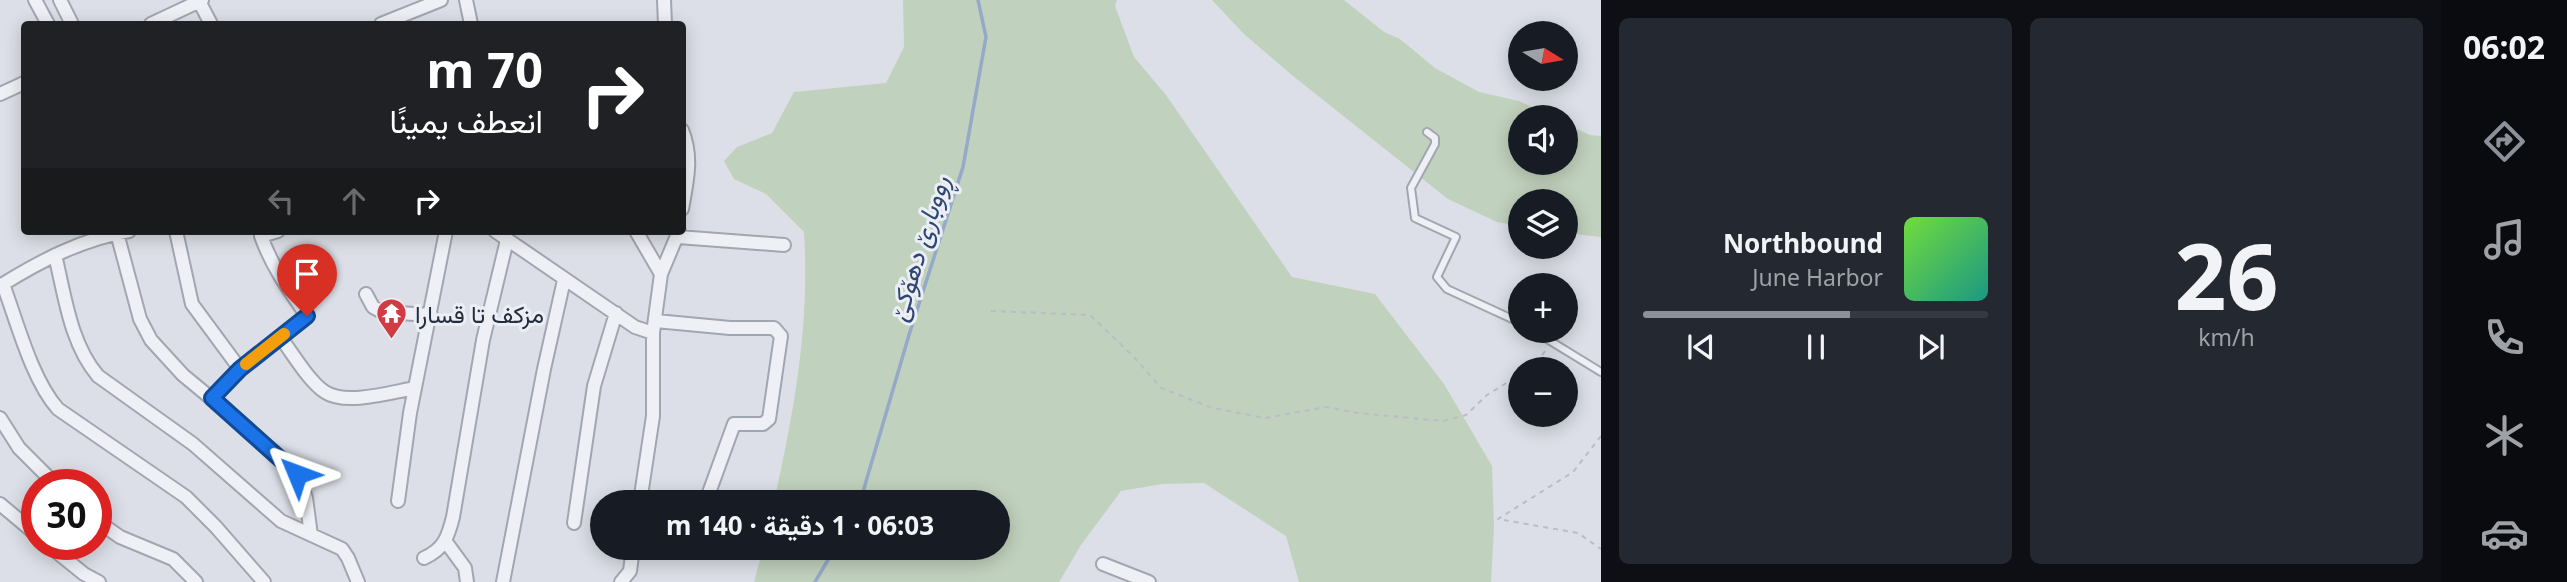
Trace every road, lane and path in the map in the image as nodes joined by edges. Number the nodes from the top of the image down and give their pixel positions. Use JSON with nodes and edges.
{"nodes":[{"id":1,"x":36,"y":0,"type":"edge"},
{"id":2,"x":60,"y":0,"type":"edge"},
{"id":3,"x":442,"y":0,"type":"edge"},
{"id":4,"x":466,"y":0,"type":"edge"},
{"id":5,"x":664,"y":0,"type":"edge"},
{"id":6,"x":201,"y":1,"type":"edge"},
{"id":7,"x":46,"y":21,"type":"edge"},
{"id":8,"x":70,"y":21,"type":"edge"},
{"id":9,"x":158,"y":21,"type":"edge"},
{"id":10,"x":210,"y":21,"type":"edge"},
{"id":11,"x":389,"y":21,"type":"edge"},
{"id":12,"x":470,"y":21,"type":"edge"},
{"id":13,"x":664,"y":21,"type":"edge"},
{"id":14,"x":21,"y":84,"type":"edge"},
{"id":15,"x":0,"y":94,"type":"edge"},
{"id":16,"x":1427,"y":132,"type":"dead end"},
{"id":17,"x":686,"y":139,"type":"edge"},
{"id":18,"x":686,"y":163,"type":"edge"},
{"id":19,"x":108,"y":235,"type":"edge"},
{"id":20,"x":124,"y":235,"type":"edge"},
{"id":21,"x":177,"y":235,"type":"edge"},
{"id":22,"x":264,"y":235,"type":"edge"},
{"id":23,"x":445,"y":235,"type":"edge"},
{"id":24,"x":500,"y":235,"type":"edge"},
{"id":25,"x":638,"y":235,"type":"edge"},
{"id":26,"x":678,"y":235,"type":"edge"},
{"id":27,"x":686,"y":235,"type":"edge"},
{"id":28,"x":507,"y":240,"type":"junction"},
{"id":29,"x":784,"y":245,"type":"dead end"},
{"id":30,"x":55,"y":255,"type":"junction"},
{"id":31,"x":661,"y":274,"type":"junction"},
{"id":32,"x":564,"y":280,"type":"junction"},
{"id":33,"x":1,"y":285,"type":"edge"},
{"id":34,"x":366,"y":294,"type":"dead end"},
{"id":35,"x":990,"y":311,"type":"dead end"},
{"id":36,"x":617,"y":313,"type":"junction"},
{"id":37,"x":431,"y":315,"type":"junction"},
{"id":38,"x":1508,"y":317,"type":"edge"},
{"id":39,"x":654,"y":327,"type":"junction"},
{"id":40,"x":280,"y":337,"type":"junction"},
{"id":41,"x":1555,"y":343,"type":"edge"},
{"id":42,"x":240,"y":369,"type":"junction"},
{"id":43,"x":1601,"y":372,"type":"edge"},
{"id":44,"x":1508,"y":382,"type":"edge"},
{"id":45,"x":415,"y":388,"type":"junction"},
{"id":46,"x":212,"y":398,"type":"junction"},
{"id":47,"x":0,"y":418,"type":"edge"},
{"id":48,"x":1601,"y":436,"type":"edge"},
{"id":49,"x":40,"y":469,"type":"edge"},
{"id":50,"x":642,"y":490,"type":"edge"},
{"id":51,"x":710,"y":490,"type":"edge"},
{"id":52,"x":398,"y":501,"type":"dead end"},
{"id":53,"x":0,"y":504,"type":"edge"},
{"id":54,"x":21,"y":522,"type":"edge"},
{"id":55,"x":574,"y":523,"type":"dead end"},
{"id":56,"x":112,"y":531,"type":"edge"},
{"id":57,"x":311,"y":535,"type":"junction"},
{"id":58,"x":446,"y":542,"type":"junction"},
{"id":59,"x":1601,"y":549,"type":"edge"},
{"id":60,"x":424,"y":558,"type":"dead end"},
{"id":61,"x":67,"y":560,"type":"edge"},
{"id":62,"x":631,"y":560,"type":"edge"},
{"id":63,"x":1103,"y":564,"type":"dead end"},
{"id":64,"x":99,"y":582,"type":"edge"},
{"id":65,"x":196,"y":582,"type":"edge"},
{"id":66,"x":264,"y":582,"type":"edge"},
{"id":67,"x":358,"y":582,"type":"edge"},
{"id":68,"x":467,"y":582,"type":"edge"},
{"id":69,"x":503,"y":582,"type":"edge"},
{"id":70,"x":621,"y":582,"type":"edge"},
{"id":71,"x":1149,"y":582,"type":"edge"}],
"edges":[{"from":1,"to":7,"type":"street"},
{"from":2,"to":8,"type":"street"},
{"from":3,"to":11,"type":"street"},
{"from":4,"to":12,"type":"street"},
{"from":5,"to":13,"type":"street"},
{"from":6,"to":9,"type":"street"},
{"from":6,"to":10,"type":"street"},
{"from":14,"to":15,"type":"street"},
{"from":16,"to":38,"type":"lane"},
{"from":17,"to":18,"type":"street"},
{"from":19,"to":30,"type":"street"},
{"from":20,"to":46,"type":"street"},
{"from":21,"to":42,"type":"street"},
{"from":22,"to":40,"type":"street"},
{"from":23,"to":37,"type":"street"},
{"from":24,"to":28,"type":"street"},
{"from":25,"to":31,"type":"street"},
{"from":26,"to":31,"type":"street"},
{"from":27,"to":29,"type":"street"},
{"from":28,"to":32,"type":"street"},
{"from":28,"to":58,"type":"street"},
{"from":30,"to":33,"type":"street"},
{"from":30,"to":57,"type":"street"},
{"from":31,"to":39,"type":"street"},
{"from":32,"to":36,"type":"street"},
{"from":32,"to":69,"type":"street"},
{"from":33,"to":66,"type":"street"},
{"from":34,"to":37,"type":"street"},
{"from":35,"to":44,"type":"path"},
{"from":36,"to":39,"type":"street"},
{"from":36,"to":55,"type":"street"},
{"from":37,"to":45,"type":"street"},
{"from":39,"to":50,"type":"street"},
{"from":39,"to":51,"type":"street"},
{"from":40,"to":42,"type":"street"},
{"from":40,"to":45,"type":"street"},
{"from":41,"to":43,"type":"lane"},
{"from":42,"to":46,"type":"street"},
{"from":45,"to":52,"type":"street"},
{"from":46,"to":57,"type":"street"},
{"from":47,"to":49,"type":"street"},
{"from":48,"to":59,"type":"path"},
{"from":53,"to":54,"type":"street"},
{"from":56,"to":65,"type":"street"},
{"from":57,"to":67,"type":"street"},
{"from":58,"to":60,"type":"street"},
{"from":58,"to":68,"type":"street"},
{"from":61,"to":64,"type":"street"},
{"from":62,"to":70,"type":"street"},
{"from":63,"to":71,"type":"street"}]}
